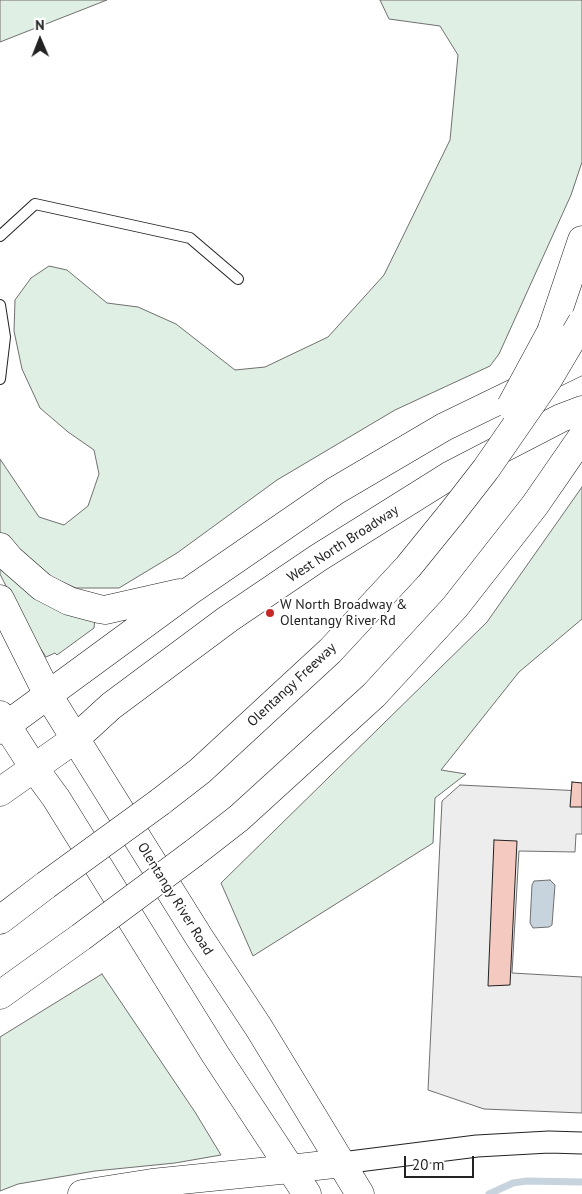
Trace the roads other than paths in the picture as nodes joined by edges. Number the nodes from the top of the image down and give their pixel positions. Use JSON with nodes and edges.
{"nodes":[{"id":1,"x":0,"y":236,"type":"edge"},
{"id":2,"x":582,"y":240,"type":"edge"},
{"id":3,"x":238,"y":279,"type":"dead end"},
{"id":4,"x":0,"y":305,"type":"edge"},
{"id":5,"x":582,"y":322,"type":"edge"},
{"id":6,"x":582,"y":360,"type":"edge"},
{"id":7,"x":0,"y":379,"type":"edge"},
{"id":8,"x":582,"y":410,"type":"edge"},
{"id":9,"x":578,"y":443,"type":"edge"},
{"id":10,"x":451,"y":514,"type":"junction"},
{"id":11,"x":0,"y":547,"type":"edge"},
{"id":12,"x":191,"y":590,"type":"junction"},
{"id":13,"x":0,"y":599,"type":"edge"},
{"id":14,"x":48,"y":695,"type":"junction"},
{"id":15,"x":2,"y":724,"type":"edge"},
{"id":16,"x":75,"y":739,"type":"junction"},
{"id":17,"x":34,"y":768,"type":"junction"},
{"id":18,"x":0,"y":792,"type":"edge"},
{"id":19,"x":0,"y":920,"type":"edge"},
{"id":20,"x":0,"y":995,"type":"edge"},
{"id":21,"x":582,"y":1143,"type":"edge"},
{"id":22,"x":342,"y":1163,"type":"junction"},
{"id":23,"x":290,"y":1169,"type":"junction"},
{"id":24,"x":82,"y":1194,"type":"edge"},
{"id":25,"x":307,"y":1194,"type":"edge"},
{"id":26,"x":360,"y":1194,"type":"edge"}],
"edges":[{"from":1,"to":3,"type":"lane"},
{"from":2,"to":10,"type":"main road","bridge":true},
{"from":4,"to":7,"type":"lane"},
{"from":5,"to":10,"type":"main road","name":"Olentangy Freeway","bridge":true},
{"from":6,"to":12,"type":"main road"},
{"from":8,"to":16,"type":"main road","name":"West North Broadway"},
{"from":9,"to":20,"type":"main road","bridge":true},
{"from":10,"to":19,"type":"main road","name":"Olentangy Freeway","bridge":true},
{"from":11,"to":12,"type":"main road"},
{"from":12,"to":14,"type":"main road"},
{"from":13,"to":14,"type":"main road","name":"Olentangy River Road"},
{"from":14,"to":15,"type":"main road"},
{"from":14,"to":16,"type":"main road","name":"Olentangy River Road"},
{"from":15,"to":17,"type":"main road"},
{"from":16,"to":17,"type":"main road","name":"West North Broadway"},
{"from":16,"to":22,"type":"main road","name":"Olentangy River Road"},
{"from":17,"to":18,"type":"main road","name":"West North Broadway"},
{"from":17,"to":23,"type":"main road"},
{"from":21,"to":22,"type":"street"},
{"from":22,"to":23,"type":"main road"},
{"from":22,"to":26,"type":"main road","name":"Olentangy River Road"},
{"from":23,"to":24,"type":"main road"},
{"from":23,"to":25,"type":"main road"}]}
